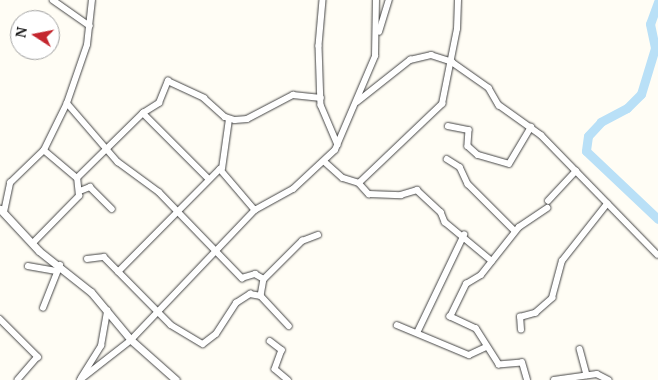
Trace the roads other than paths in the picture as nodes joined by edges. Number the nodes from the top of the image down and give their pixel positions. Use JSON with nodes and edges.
{"nodes":[{"id":1,"x":53,"y":0,"type":"edge"},
{"id":2,"x":92,"y":0,"type":"edge"},
{"id":3,"x":323,"y":0,"type":"edge"},
{"id":4,"x":376,"y":0,"type":"edge"},
{"id":5,"x":389,"y":0,"type":"edge"},
{"id":6,"x":458,"y":0,"type":"edge"},
{"id":7,"x":90,"y":26,"type":"junction"},
{"id":8,"x":377,"y":39,"type":"junction"},
{"id":9,"x":452,"y":62,"type":"junction"},
{"id":10,"x":321,"y":98,"type":"junction"},
{"id":11,"x":67,"y":103,"type":"junction"},
{"id":12,"x":353,"y":105,"type":"junction"},
{"id":13,"x":143,"y":113,"type":"junction"},
{"id":14,"x":229,"y":119,"type":"junction"},
{"id":15,"x":448,"y":126,"type":"dead end"},
{"id":16,"x":531,"y":127,"type":"junction"},
{"id":17,"x":338,"y":145,"type":"junction"},
{"id":18,"x":107,"y":148,"type":"junction"},
{"id":19,"x":44,"y":150,"type":"junction"},
{"id":20,"x":447,"y":159,"type":"dead end"},
{"id":21,"x":324,"y":161,"type":"junction"},
{"id":22,"x":222,"y":169,"type":"junction"},
{"id":23,"x":576,"y":171,"type":"junction"},
{"id":24,"x":78,"y":178,"type":"junction"},
{"id":25,"x":208,"y":178,"type":"junction"},
{"id":26,"x":359,"y":183,"type":"junction"},
{"id":27,"x":80,"y":191,"type":"junction"},
{"id":28,"x":548,"y":201,"type":"dead end"},
{"id":29,"x":607,"y":204,"type":"junction"},
{"id":30,"x":112,"y":208,"type":"dead end"},
{"id":31,"x":547,"y":208,"type":"dead end"},
{"id":32,"x":2,"y":210,"type":"edge"},
{"id":33,"x":255,"y":210,"type":"junction"},
{"id":34,"x":176,"y":213,"type":"junction"},
{"id":35,"x":515,"y":231,"type":"junction"},
{"id":36,"x":318,"y":235,"type":"dead end"},
{"id":37,"x":464,"y":235,"type":"junction"},
{"id":38,"x":33,"y":243,"type":"junction"},
{"id":39,"x":214,"y":251,"type":"junction"},
{"id":40,"x":658,"y":255,"type":"edge"},
{"id":41,"x":87,"y":258,"type":"dead end"},
{"id":42,"x":492,"y":261,"type":"junction"},
{"id":43,"x":60,"y":265,"type":"junction"},
{"id":44,"x":28,"y":266,"type":"dead end"},
{"id":45,"x":55,"y":271,"type":"junction"},
{"id":46,"x":118,"y":272,"type":"junction"},
{"id":47,"x":264,"y":279,"type":"junction"},
{"id":48,"x":261,"y":296,"type":"junction"},
{"id":49,"x":43,"y":308,"type":"dead end"},
{"id":50,"x":158,"y":309,"type":"junction"},
{"id":51,"x":107,"y":311,"type":"junction"},
{"id":52,"x":0,"y":319,"type":"edge"},
{"id":53,"x":397,"y":325,"type":"dead end"},
{"id":54,"x":289,"y":326,"type":"dead end"},
{"id":55,"x":521,"y":330,"type":"dead end"},
{"id":56,"x":417,"y":333,"type":"junction"},
{"id":57,"x":131,"y":340,"type":"junction"},
{"id":58,"x":270,"y":341,"type":"dead end"},
{"id":59,"x":486,"y":347,"type":"junction"},
{"id":60,"x":580,"y":349,"type":"dead end"},
{"id":61,"x":587,"y":375,"type":"junction"},
{"id":62,"x":80,"y":379,"type":"edge"},
{"id":63,"x":18,"y":380,"type":"edge"},
{"id":64,"x":176,"y":380,"type":"edge"},
{"id":65,"x":288,"y":380,"type":"edge"},
{"id":66,"x":527,"y":380,"type":"edge"},
{"id":67,"x":554,"y":380,"type":"edge"},
{"id":68,"x":609,"y":380,"type":"edge"}],
"edges":[{"from":1,"to":7,"type":"street"},
{"from":2,"to":7,"type":"street"},
{"from":3,"to":10,"type":"street"},
{"from":4,"to":8,"type":"street"},
{"from":5,"to":8,"type":"street"},
{"from":6,"to":9,"type":"street"},
{"from":7,"to":11,"type":"street"},
{"from":8,"to":12,"type":"street"},
{"from":9,"to":12,"type":"street"},
{"from":9,"to":16,"type":"street"},
{"from":9,"to":26,"type":"street"},
{"from":10,"to":14,"type":"street"},
{"from":10,"to":17,"type":"street"},
{"from":11,"to":18,"type":"street"},
{"from":11,"to":19,"type":"street"},
{"from":12,"to":17,"type":"street"},
{"from":13,"to":14,"type":"street"},
{"from":13,"to":18,"type":"street"},
{"from":13,"to":25,"type":"street"},
{"from":14,"to":22,"type":"street"},
{"from":15,"to":16,"type":"street"},
{"from":16,"to":23,"type":"street"},
{"from":17,"to":21,"type":"street"},
{"from":18,"to":24,"type":"street"},
{"from":18,"to":34,"type":"street"},
{"from":19,"to":24,"type":"street"},
{"from":19,"to":32,"type":"street"},
{"from":20,"to":35,"type":"street"},
{"from":21,"to":26,"type":"street"},
{"from":21,"to":33,"type":"street"},
{"from":22,"to":25,"type":"street"},
{"from":22,"to":33,"type":"street"},
{"from":23,"to":28,"type":"street"},
{"from":23,"to":29,"type":"street"},
{"from":24,"to":27,"type":"street"},
{"from":25,"to":34,"type":"street"},
{"from":26,"to":37,"type":"street"},
{"from":27,"to":30,"type":"street"},
{"from":27,"to":38,"type":"street"},
{"from":29,"to":40,"type":"street"},
{"from":29,"to":55,"type":"street"},
{"from":31,"to":35,"type":"street"},
{"from":32,"to":38,"type":"street"},
{"from":33,"to":39,"type":"street"},
{"from":34,"to":39,"type":"street"},
{"from":34,"to":46,"type":"street"},
{"from":35,"to":42,"type":"street"},
{"from":36,"to":47,"type":"street"},
{"from":37,"to":42,"type":"street"},
{"from":37,"to":56,"type":"street"},
{"from":38,"to":43,"type":"street"},
{"from":39,"to":47,"type":"street"},
{"from":39,"to":50,"type":"street"},
{"from":41,"to":46,"type":"street"},
{"from":42,"to":59,"type":"street"},
{"from":43,"to":45,"type":"street"},
{"from":43,"to":51,"type":"street"},
{"from":44,"to":45,"type":"street"},
{"from":45,"to":49,"type":"street"},
{"from":46,"to":50,"type":"street"},
{"from":47,"to":48,"type":"street"},
{"from":48,"to":50,"type":"street"},
{"from":48,"to":54,"type":"street"},
{"from":50,"to":57,"type":"street"},
{"from":51,"to":57,"type":"street"},
{"from":51,"to":62,"type":"street"},
{"from":52,"to":63,"type":"street"},
{"from":53,"to":56,"type":"street"},
{"from":56,"to":59,"type":"street"},
{"from":57,"to":62,"type":"street"},
{"from":57,"to":64,"type":"street"},
{"from":58,"to":65,"type":"street"},
{"from":59,"to":66,"type":"street"},
{"from":60,"to":61,"type":"street"},
{"from":61,"to":67,"type":"street"},
{"from":61,"to":68,"type":"street"}]}
